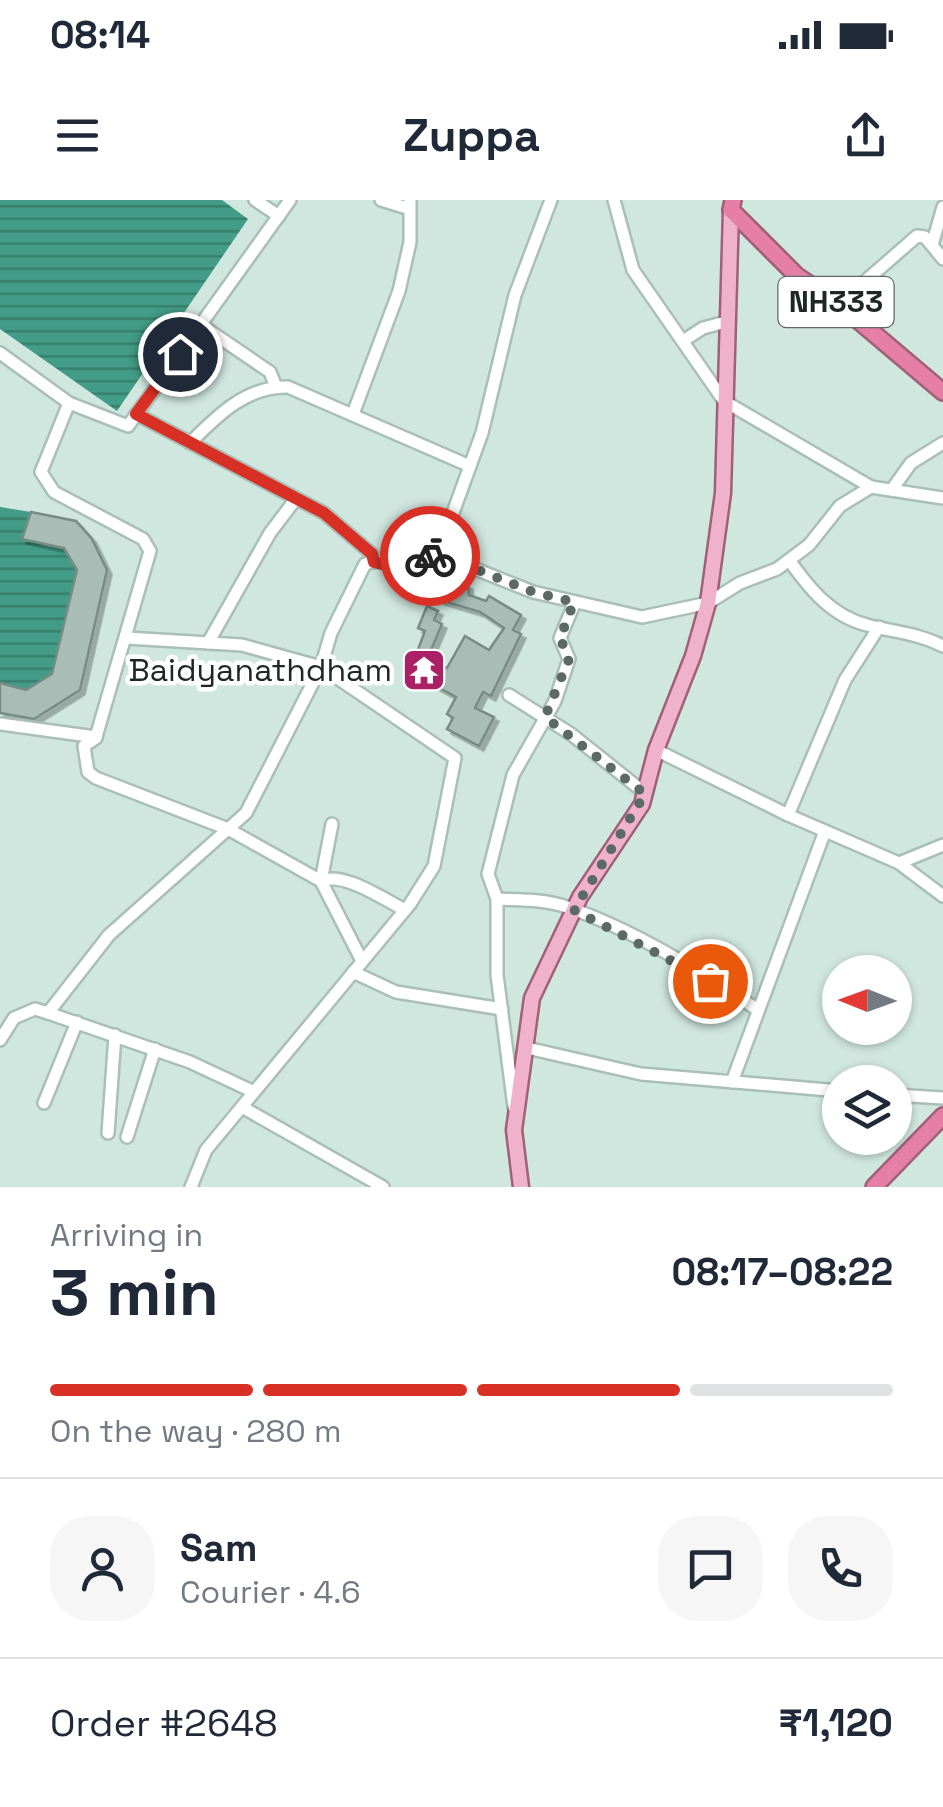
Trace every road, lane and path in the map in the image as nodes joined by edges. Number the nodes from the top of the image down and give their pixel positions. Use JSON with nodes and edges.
{"nodes":[{"id":1,"x":255,"y":200,"type":"edge"},
{"id":2,"x":290,"y":200,"type":"edge"},
{"id":3,"x":382,"y":200,"type":"edge"},
{"id":4,"x":551,"y":200,"type":"edge"},
{"id":5,"x":614,"y":200,"type":"edge"},
{"id":6,"x":409,"y":204,"type":"edge"},
{"id":7,"x":732,"y":205,"type":"edge"},
{"id":8,"x":943,"y":207,"type":"edge"},
{"id":9,"x":279,"y":216,"type":"junction"},
{"id":10,"x":932,"y":245,"type":"junction"},
{"id":11,"x":943,"y":258,"type":"edge"},
{"id":12,"x":839,"y":304,"type":"junction"},
{"id":13,"x":726,"y":322,"type":"junction"},
{"id":14,"x":201,"y":324,"type":"junction"},
{"id":15,"x":683,"y":341,"type":"junction"},
{"id":16,"x":0,"y":353,"type":"edge"},
{"id":17,"x":276,"y":387,"type":"junction"},
{"id":18,"x":943,"y":392,"type":"edge"},
{"id":19,"x":724,"y":401,"type":"junction"},
{"id":20,"x":69,"y":403,"type":"junction"},
{"id":21,"x":136,"y":414,"type":"junction"},
{"id":22,"x":353,"y":414,"type":"junction"},
{"id":23,"x":190,"y":443,"type":"junction"},
{"id":24,"x":943,"y":443,"type":"edge"},
{"id":25,"x":470,"y":466,"type":"junction"},
{"id":26,"x":872,"y":487,"type":"junction"},
{"id":27,"x":893,"y":488,"type":"junction"},
{"id":28,"x":943,"y":498,"type":"edge"},
{"id":29,"x":295,"y":500,"type":"junction"},
{"id":30,"x":438,"y":554,"type":"junction"},
{"id":31,"x":788,"y":560,"type":"junction"},
{"id":32,"x":374,"y":562,"type":"junction"},
{"id":33,"x":574,"y":602,"type":"junction"},
{"id":34,"x":708,"y":603,"type":"junction"},
{"id":35,"x":879,"y":626,"type":"junction"},
{"id":36,"x":127,"y":638,"type":"junction"},
{"id":37,"x":208,"y":642,"type":"junction"},
{"id":38,"x":943,"y":646,"type":"edge"},
{"id":39,"x":322,"y":667,"type":"junction"},
{"id":40,"x":509,"y":695,"type":"dead end"},
{"id":41,"x":545,"y":717,"type":"junction"},
{"id":42,"x":0,"y":724,"type":"edge"},
{"id":43,"x":96,"y":738,"type":"junction"},
{"id":44,"x":656,"y":750,"type":"junction"},
{"id":45,"x":645,"y":794,"type":"junction"},
{"id":46,"x":788,"y":815,"type":"junction"},
{"id":47,"x":332,"y":824,"type":"dead end"},
{"id":48,"x":228,"y":830,"type":"junction"},
{"id":49,"x":825,"y":830,"type":"junction"},
{"id":50,"x":943,"y":844,"type":"edge"},
{"id":51,"x":899,"y":863,"type":"junction"},
{"id":52,"x":320,"y":881,"type":"junction"},
{"id":53,"x":943,"y":896,"type":"edge"},
{"id":54,"x":498,"y":899,"type":"junction"},
{"id":55,"x":404,"y":910,"type":"junction"},
{"id":56,"x":574,"y":910,"type":"junction"},
{"id":57,"x":362,"y":961,"type":"junction"},
{"id":58,"x":354,"y":972,"type":"junction"},
{"id":59,"x":502,"y":1009,"type":"junction"},
{"id":60,"x":758,"y":1010,"type":"junction"},
{"id":61,"x":48,"y":1012,"type":"junction"},
{"id":62,"x":77,"y":1022,"type":"junction"},
{"id":63,"x":114,"y":1036,"type":"junction"},
{"id":64,"x":0,"y":1040,"type":"edge"},
{"id":65,"x":527,"y":1048,"type":"junction"},
{"id":66,"x":155,"y":1050,"type":"junction"},
{"id":67,"x":732,"y":1082,"type":"junction"},
{"id":68,"x":822,"y":1090,"type":"edge"},
{"id":69,"x":254,"y":1092,"type":"junction"},
{"id":70,"x":912,"y":1096,"type":"edge"},
{"id":71,"x":943,"y":1098,"type":"edge"},
{"id":72,"x":44,"y":1103,"type":"dead end"},
{"id":73,"x":242,"y":1107,"type":"junction"},
{"id":74,"x":943,"y":1116,"type":"edge"},
{"id":75,"x":516,"y":1121,"type":"junction"},
{"id":76,"x":108,"y":1133,"type":"dead end"},
{"id":77,"x":127,"y":1137,"type":"dead end"},
{"id":78,"x":191,"y":1187,"type":"edge"},
{"id":79,"x":383,"y":1187,"type":"edge"},
{"id":80,"x":521,"y":1187,"type":"edge"},
{"id":81,"x":874,"y":1187,"type":"edge"}],
"edges":[{"from":1,"to":9,"type":"street"},
{"from":2,"to":9,"type":"street"},
{"from":3,"to":6,"type":"street"},
{"from":4,"to":25,"type":"street"},
{"from":5,"to":15,"type":"street"},
{"from":6,"to":22,"type":"street"},
{"from":7,"to":12,"type":"highway","number":"NH333"},
{"from":7,"to":13,"type":"main road"},
{"from":8,"to":10,"type":"street"},
{"from":9,"to":14,"type":"street"},
{"from":10,"to":11,"type":"street"},
{"from":10,"to":12,"type":"street"},
{"from":12,"to":18,"type":"highway","number":"NH333"},
{"from":13,"to":15,"type":"street"},
{"from":13,"to":19,"type":"main road"},
{"from":14,"to":17,"type":"street"},
{"from":14,"to":21,"type":"street"},
{"from":15,"to":19,"type":"street"},
{"from":16,"to":20,"type":"street"},
{"from":17,"to":22,"type":"street"},
{"from":17,"to":23,"type":"street"},
{"from":19,"to":26,"type":"street"},
{"from":19,"to":34,"type":"main road"},
{"from":20,"to":21,"type":"street"},
{"from":20,"to":36,"type":"street"},
{"from":21,"to":23,"type":"street"},
{"from":22,"to":25,"type":"street"},
{"from":23,"to":29,"type":"street"},
{"from":24,"to":27,"type":"street"},
{"from":25,"to":30,"type":"street"},
{"from":26,"to":27,"type":"street"},
{"from":26,"to":31,"type":"street"},
{"from":27,"to":28,"type":"street"},
{"from":29,"to":32,"type":"street"},
{"from":29,"to":37,"type":"street"},
{"from":30,"to":32,"type":"street"},
{"from":30,"to":33,"type":"street"},
{"from":31,"to":34,"type":"street"},
{"from":31,"to":35,"type":"street"},
{"from":32,"to":39,"type":"street"},
{"from":33,"to":34,"type":"street"},
{"from":33,"to":41,"type":"street"},
{"from":34,"to":44,"type":"main road"},
{"from":35,"to":38,"type":"street"},
{"from":35,"to":46,"type":"street"},
{"from":36,"to":37,"type":"street"},
{"from":36,"to":43,"type":"street"},
{"from":37,"to":39,"type":"street"},
{"from":39,"to":48,"type":"street"},
{"from":39,"to":55,"type":"street"},
{"from":40,"to":41,"type":"street"},
{"from":41,"to":45,"type":"street"},
{"from":41,"to":54,"type":"street"},
{"from":42,"to":43,"type":"street"},
{"from":43,"to":48,"type":"street"},
{"from":44,"to":45,"type":"main road"},
{"from":44,"to":46,"type":"street"},
{"from":45,"to":56,"type":"main road"},
{"from":46,"to":49,"type":"street"},
{"from":47,"to":52,"type":"street"},
{"from":48,"to":52,"type":"street"},
{"from":48,"to":61,"type":"street"},
{"from":49,"to":51,"type":"street"},
{"from":49,"to":60,"type":"street"},
{"from":50,"to":51,"type":"street"},
{"from":51,"to":53,"type":"street"},
{"from":52,"to":55,"type":"street"},
{"from":52,"to":57,"type":"street"},
{"from":54,"to":56,"type":"street"},
{"from":54,"to":59,"type":"street"},
{"from":55,"to":57,"type":"street"},
{"from":56,"to":60,"type":"street"},
{"from":56,"to":65,"type":"main road"},
{"from":57,"to":58,"type":"street"},
{"from":58,"to":59,"type":"street"},
{"from":58,"to":69,"type":"street"},
{"from":59,"to":75,"type":"street"},
{"from":60,"to":67,"type":"street"},
{"from":61,"to":62,"type":"street"},
{"from":61,"to":64,"type":"street"},
{"from":62,"to":63,"type":"street"},
{"from":62,"to":72,"type":"street"},
{"from":63,"to":66,"type":"street"},
{"from":63,"to":76,"type":"street"},
{"from":65,"to":67,"type":"street"},
{"from":65,"to":75,"type":"main road"},
{"from":66,"to":69,"type":"street"},
{"from":66,"to":77,"type":"street"},
{"from":67,"to":68,"type":"street"},
{"from":69,"to":73,"type":"street"},
{"from":70,"to":71,"type":"street"},
{"from":73,"to":78,"type":"street"},
{"from":73,"to":79,"type":"street"},
{"from":74,"to":81,"type":"highway"},
{"from":75,"to":80,"type":"main road"}]}
